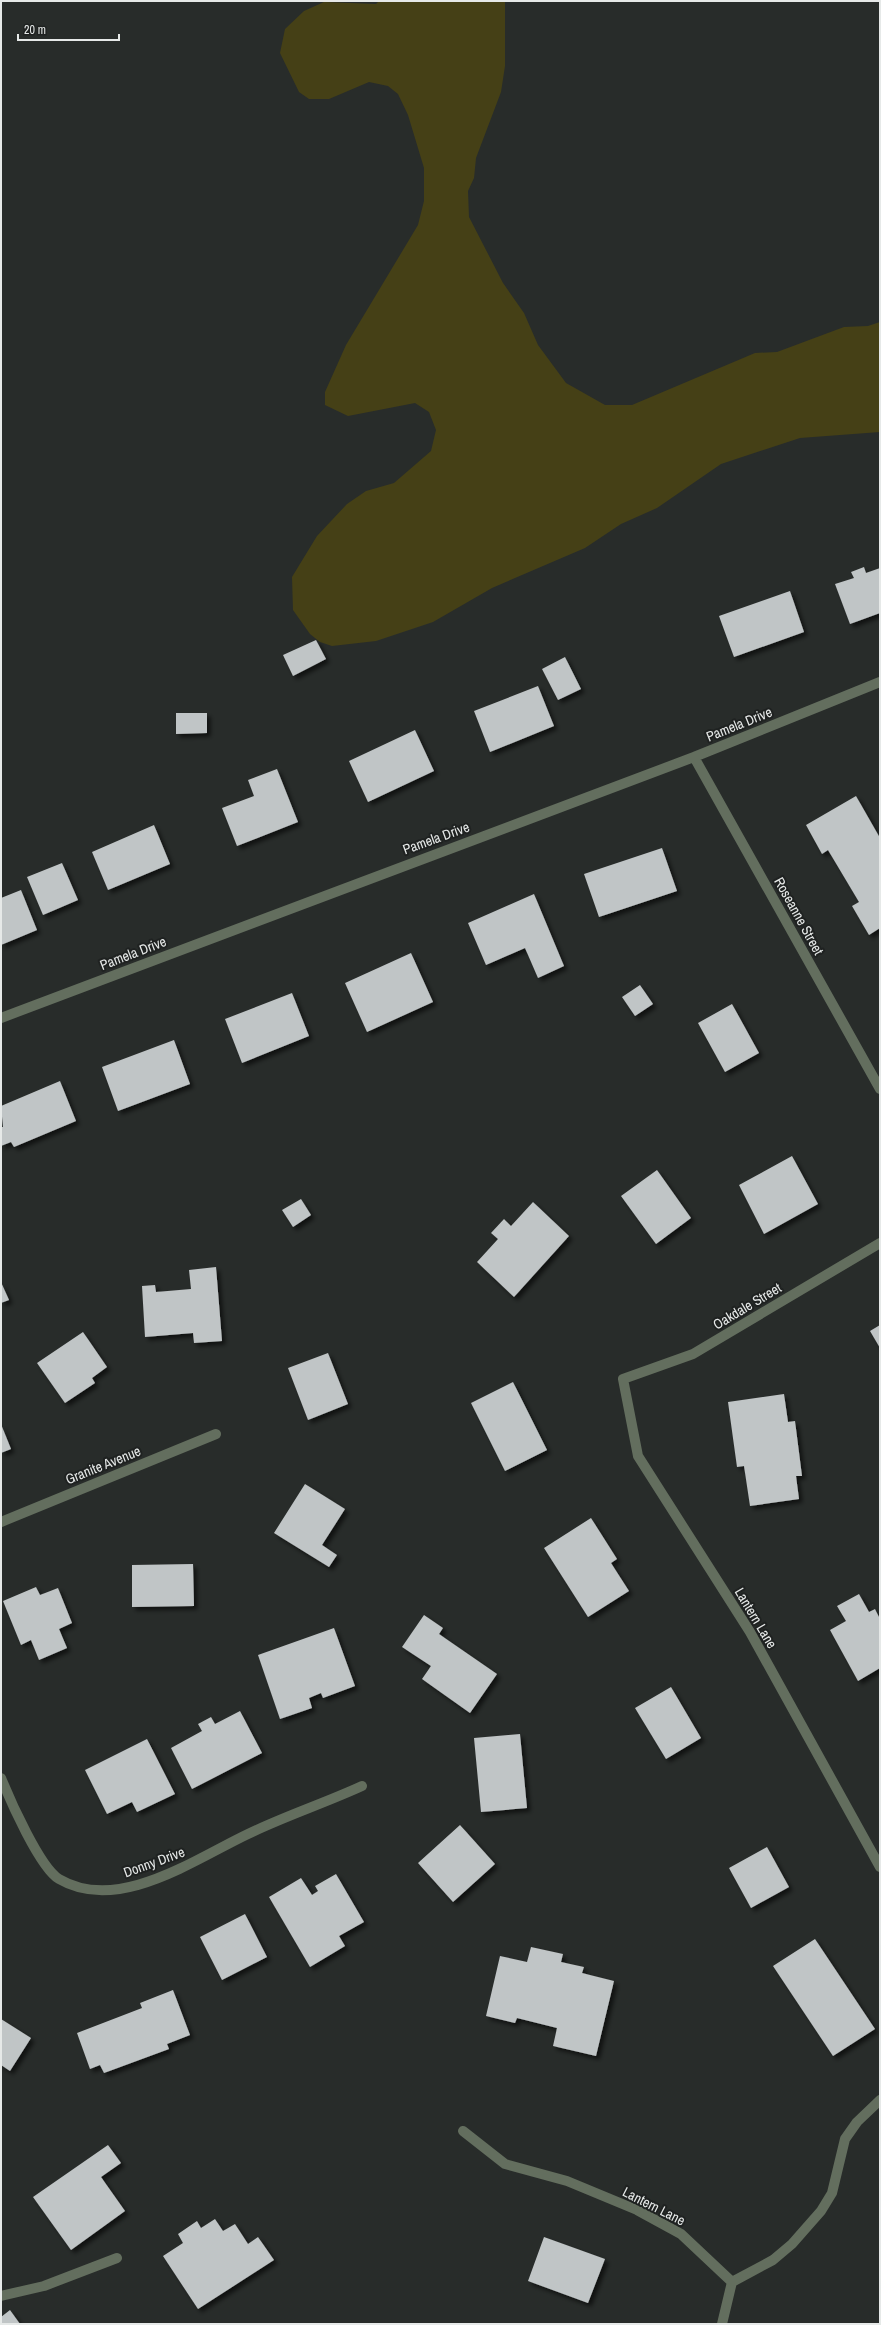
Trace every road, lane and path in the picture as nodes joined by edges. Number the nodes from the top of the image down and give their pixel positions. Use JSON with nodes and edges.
{"nodes":[{"id":1,"x":880,"y":682,"type":"edge"},
{"id":2,"x":694,"y":757,"type":"junction"},
{"id":3,"x":1,"y":1018,"type":"edge"},
{"id":4,"x":880,"y":1089,"type":"edge"},
{"id":5,"x":880,"y":1243,"type":"edge"},
{"id":6,"x":623,"y":1379,"type":"joint"},
{"id":7,"x":216,"y":1434,"type":"dead end"},
{"id":8,"x":1,"y":1522,"type":"edge"},
{"id":9,"x":1,"y":1778,"type":"edge"},
{"id":10,"x":362,"y":1786,"type":"dead end"},
{"id":11,"x":880,"y":1867,"type":"edge"},
{"id":12,"x":880,"y":2100,"type":"edge"},
{"id":13,"x":462,"y":2131,"type":"dead end"},
{"id":14,"x":117,"y":2258,"type":"dead end"},
{"id":15,"x":732,"y":2282,"type":"junction"},
{"id":16,"x":1,"y":2296,"type":"edge"},
{"id":17,"x":722,"y":2324,"type":"edge"}],
"edges":[{"from":1,"to":2,"type":"street","name":"Pamela Drive"},
{"from":2,"to":3,"type":"street","name":"Pamela Drive"},
{"from":2,"to":4,"type":"street","name":"Roseanne Street"},
{"from":5,"to":6,"type":"street","name":"Oakdale Street"},
{"from":6,"to":11,"type":"street","name":"Lantern Lane"},
{"from":7,"to":8,"type":"street","name":"Granite Avenue"},
{"from":9,"to":10,"type":"street","name":"Donny Drive"},
{"from":12,"to":15,"type":"street"},
{"from":13,"to":15,"type":"street","name":"Lantern Lane"},
{"from":14,"to":16,"type":"street"},
{"from":15,"to":17,"type":"street"}]}
